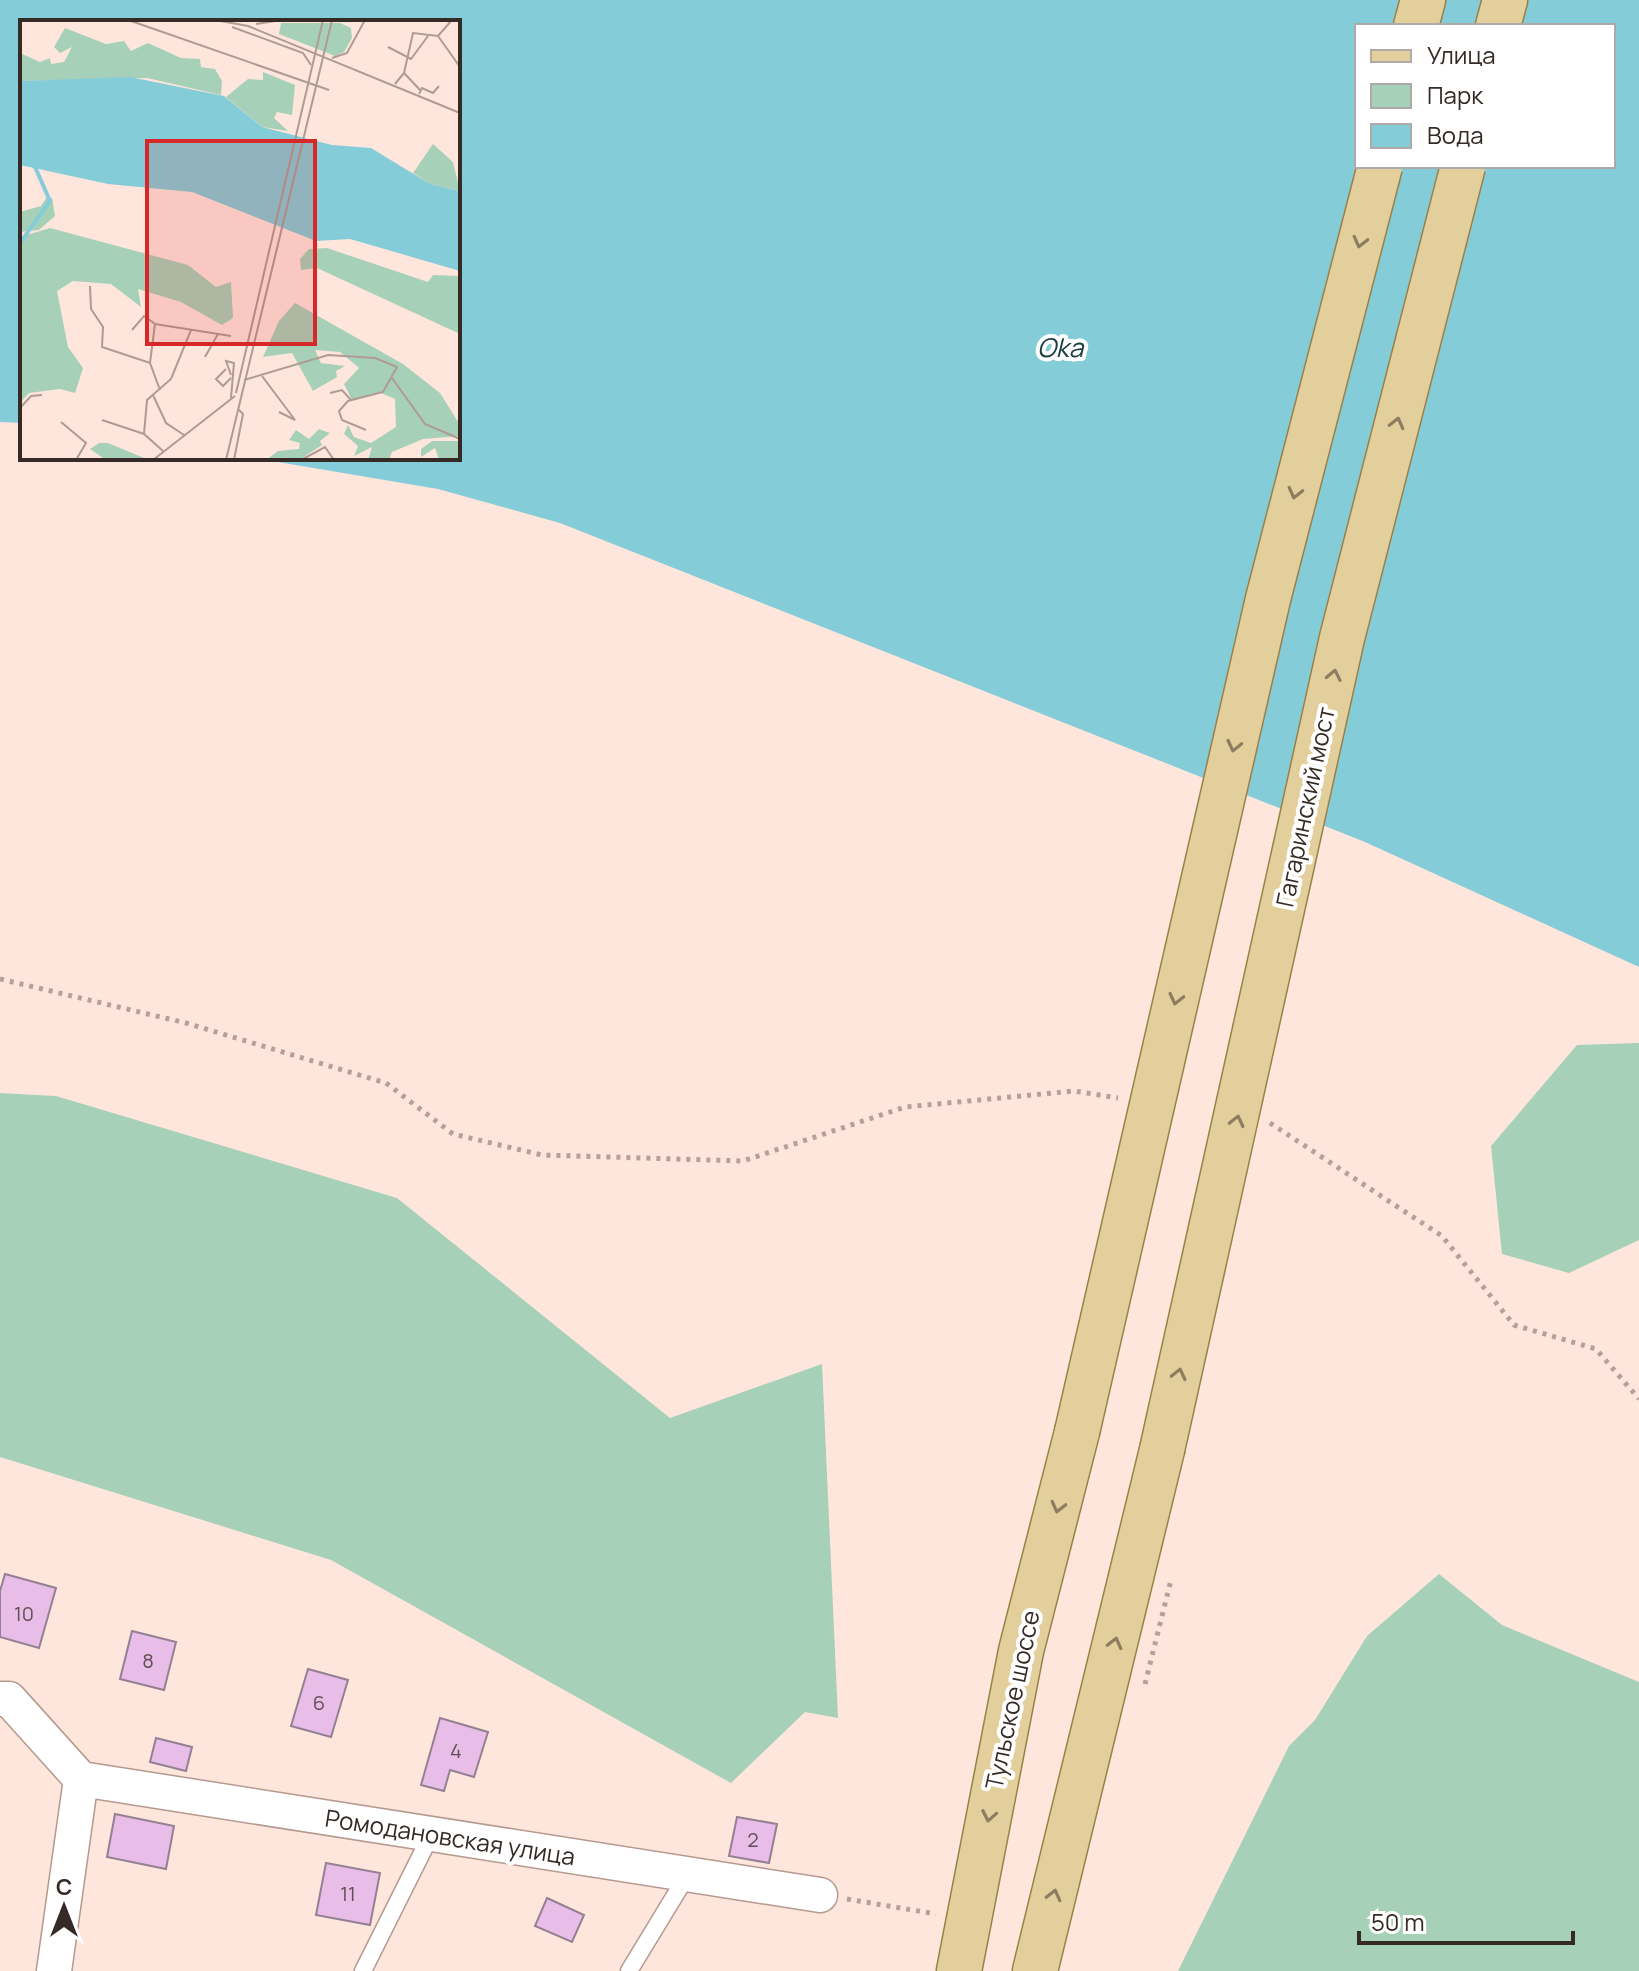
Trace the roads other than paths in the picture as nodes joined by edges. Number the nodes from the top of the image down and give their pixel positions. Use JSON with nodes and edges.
{"nodes":[{"id":1,"x":1423,"y":0,"type":"edge"},
{"id":2,"x":1505,"y":0,"type":"edge"},
{"id":3,"x":1417,"y":24,"type":"edge"},
{"id":4,"x":1499,"y":24,"type":"edge"},
{"id":5,"x":1379,"y":168,"type":"edge"},
{"id":6,"x":1462,"y":168,"type":"edge"},
{"id":7,"x":0,"y":1699,"type":"edge"},
{"id":8,"x":81,"y":1779,"type":"junction"},
{"id":9,"x":431,"y":1835,"type":"junction"},
{"id":10,"x":688,"y":1874,"type":"junction"},
{"id":11,"x":820,"y":1895,"type":"road end"},
{"id":12,"x":54,"y":1971,"type":"edge"},
{"id":13,"x":363,"y":1971,"type":"edge"},
{"id":14,"x":629,"y":1971,"type":"edge"},
{"id":15,"x":959,"y":1971,"type":"edge"},
{"id":16,"x":1035,"y":1971,"type":"edge"}],
"edges":[{"from":1,"to":3,"type":"main road"},
{"from":2,"to":4,"type":"main road"},
{"from":5,"to":15,"type":"main road","name":"Тульское шоссе","one_way":true,"bridge":true},
{"from":16,"to":6,"type":"main road","name":"Гагаринский мост","one_way":true,"bridge":true},
{"from":7,"to":8,"type":"street"},
{"from":8,"to":9,"type":"street","name":"Ромодановская улица"},
{"from":8,"to":12,"type":"street"},
{"from":9,"to":10,"type":"street","name":"Ромодановская улица"},
{"from":9,"to":13,"type":"lane"},
{"from":10,"to":11,"type":"street","name":"Ромодановская улица"},
{"from":10,"to":14,"type":"lane"}]}
